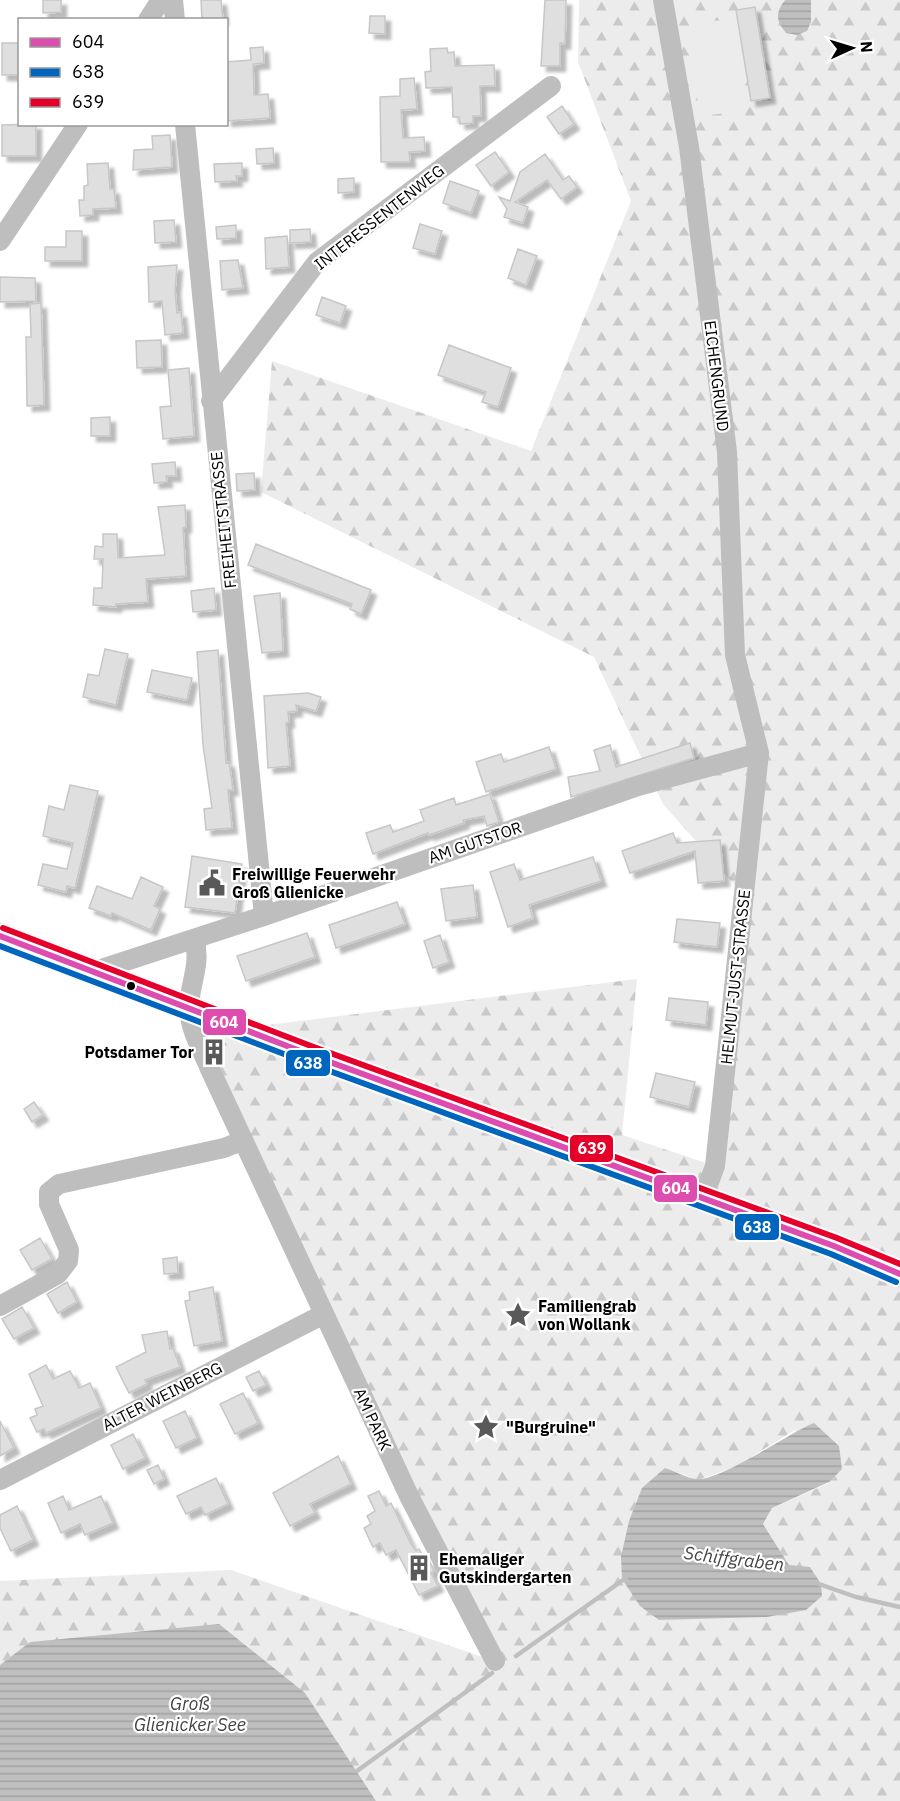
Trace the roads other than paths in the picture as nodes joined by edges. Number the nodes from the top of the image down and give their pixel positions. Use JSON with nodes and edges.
{"nodes":[{"id":1,"x":161,"y":0,"type":"edge"},
{"id":2,"x":173,"y":0,"type":"edge"},
{"id":3,"x":663,"y":0,"type":"edge"},
{"id":4,"x":149,"y":18,"type":"edge"},
{"id":5,"x":175,"y":18,"type":"edge"},
{"id":6,"x":550,"y":86,"type":"dead end"},
{"id":7,"x":77,"y":126,"type":"edge"},
{"id":8,"x":184,"y":126,"type":"edge"},
{"id":9,"x":0,"y":241,"type":"edge"},
{"id":10,"x":211,"y":401,"type":"junction"},
{"id":11,"x":759,"y":753,"type":"junction"},
{"id":12,"x":264,"y":916,"type":"junction"},
{"id":13,"x":0,"y":936,"type":"edge"},
{"id":14,"x":194,"y":939,"type":"junction"},
{"id":15,"x":92,"y":972,"type":"junction"},
{"id":16,"x":189,"y":1009,"type":"junction"},
{"id":17,"x":242,"y":1141,"type":"junction"},
{"id":18,"x":703,"y":1198,"type":"junction"},
{"id":19,"x":900,"y":1274,"type":"edge"},
{"id":20,"x":0,"y":1306,"type":"edge"},
{"id":21,"x":324,"y":1314,"type":"junction"},
{"id":22,"x":0,"y":1480,"type":"edge"},
{"id":23,"x":495,"y":1661,"type":"dead end"}],
"edges":[{"from":1,"to":4,"type":"street"},
{"from":2,"to":5,"type":"street"},
{"from":3,"to":11,"type":"street","name":"EICHENGRUND"},
{"from":6,"to":10,"type":"street","name":"INTERESSENTENWEG"},
{"from":7,"to":9,"type":"street"},
{"from":8,"to":10,"type":"street","name":"FREIHEITSTRASSE"},
{"from":10,"to":12,"type":"street","name":"FREIHEITSTRASSE"},
{"from":11,"to":12,"type":"street","name":"AM GUTSTOR"},
{"from":11,"to":18,"type":"street","name":"HELMUT-JUST-STRASSE"},
{"from":12,"to":14,"type":"street","name":"AM GUTSTOR"},
{"from":13,"to":15,"type":"main road"},
{"from":14,"to":15,"type":"street","name":"AM GUTSTOR"},
{"from":14,"to":16,"type":"street"},
{"from":15,"to":16,"type":"main road"},
{"from":16,"to":17,"type":"street","name":"AM PARK"},
{"from":16,"to":18,"type":"main road"},
{"from":17,"to":20,"type":"street"},
{"from":17,"to":21,"type":"street","name":"AM PARK"},
{"from":18,"to":19,"type":"main road"},
{"from":21,"to":22,"type":"street","name":"ALTER WEINBERG"},
{"from":21,"to":23,"type":"street","name":"AM PARK"}]}
